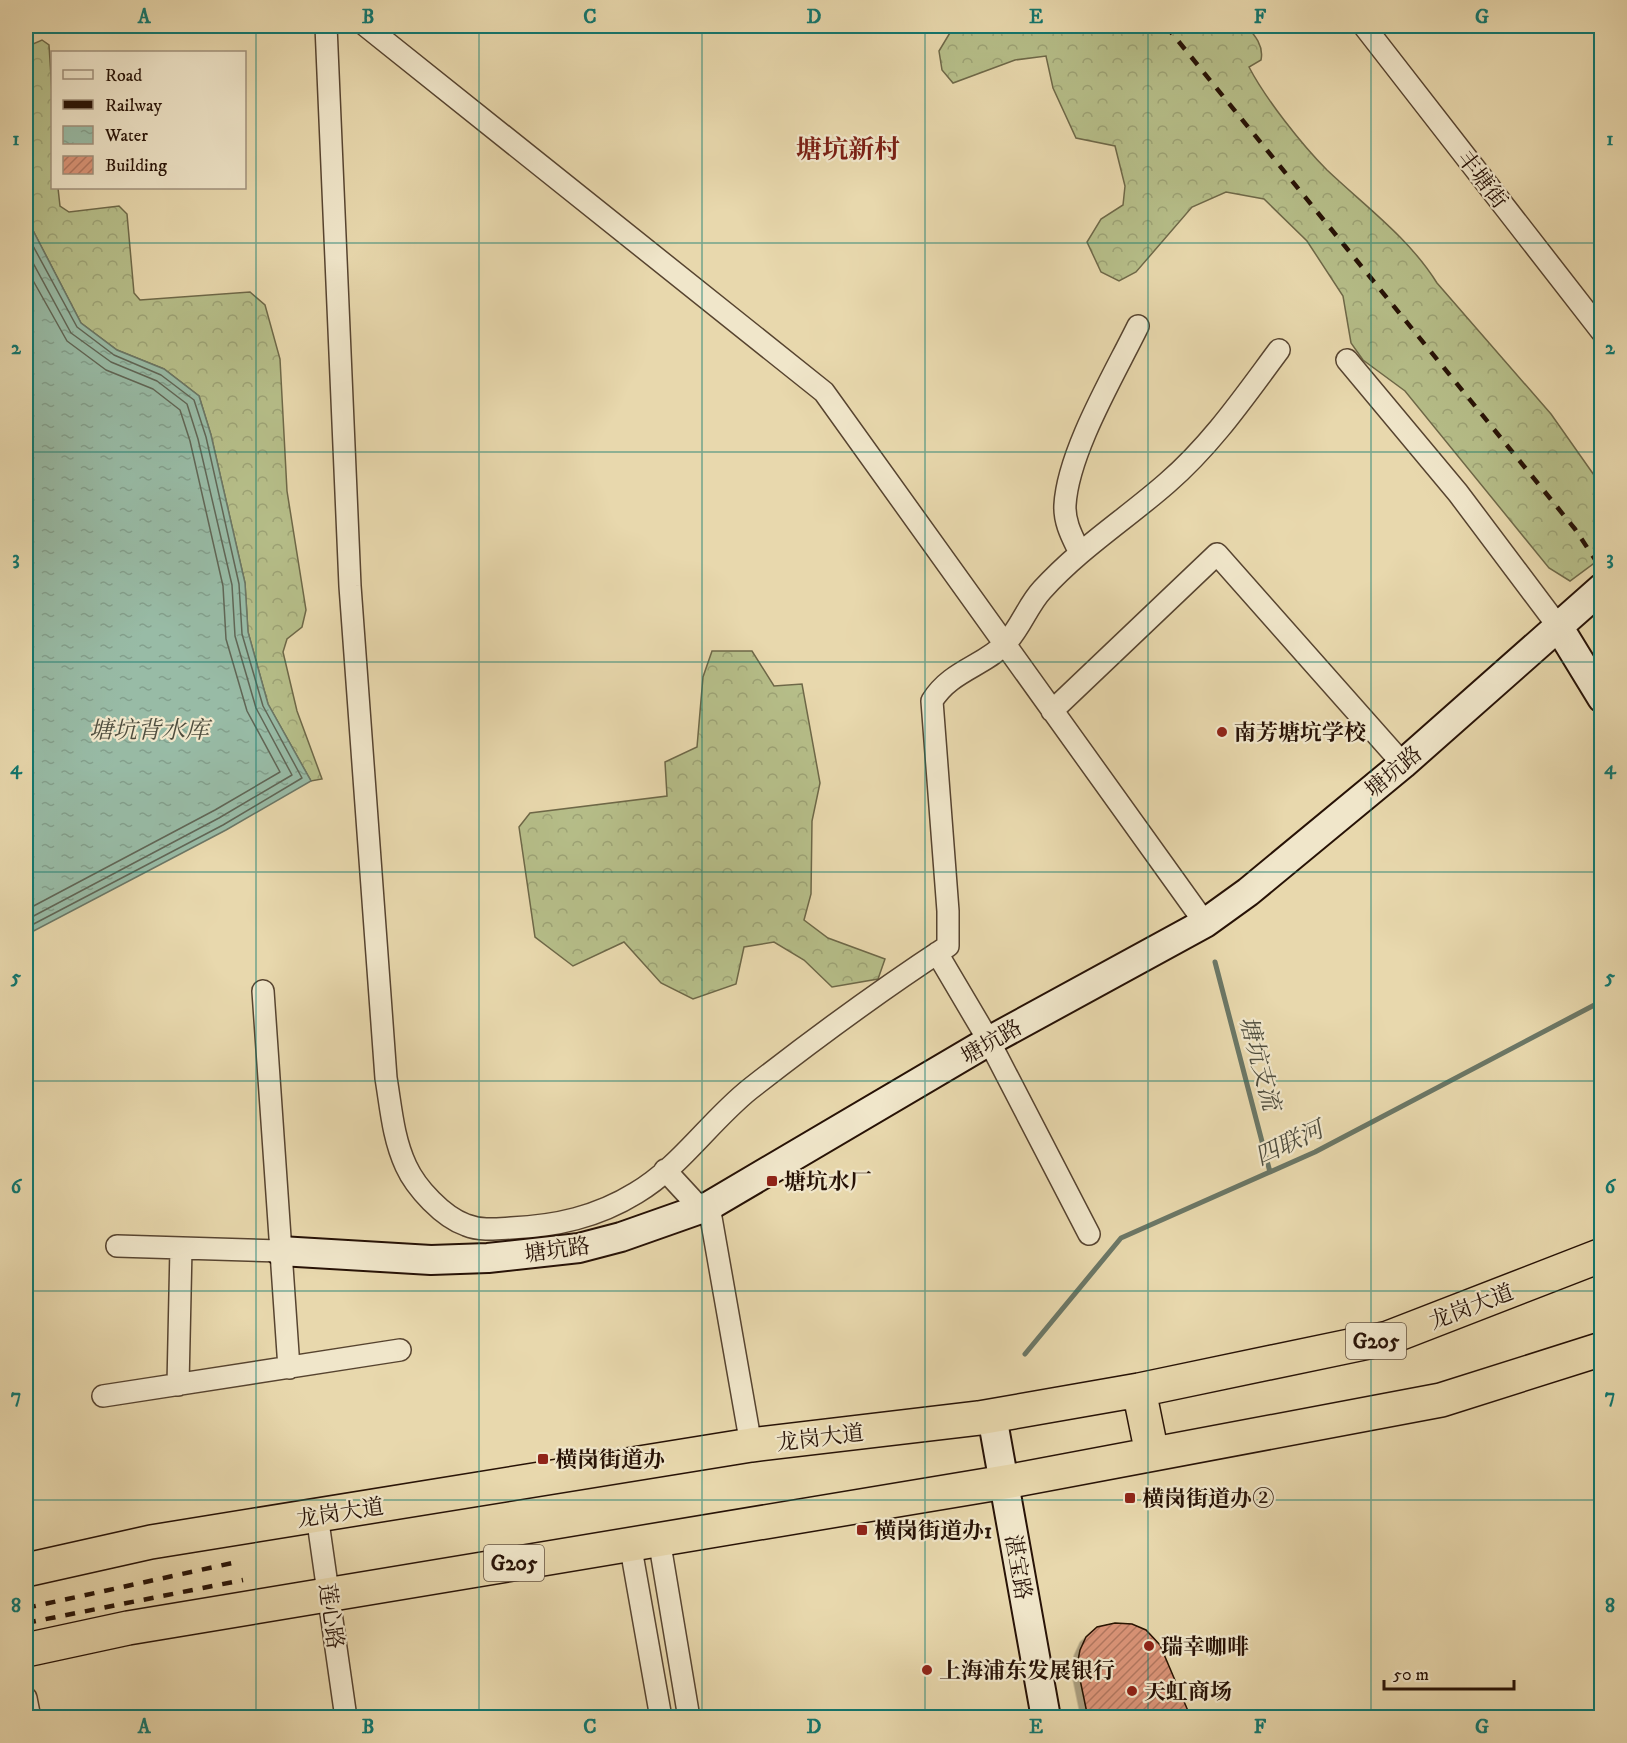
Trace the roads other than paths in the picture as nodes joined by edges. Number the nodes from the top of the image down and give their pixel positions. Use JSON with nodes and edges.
{"nodes":[{"id":1,"x":326,"y":26,"type":"edge"},
{"id":2,"x":366,"y":26,"type":"edge"},
{"id":3,"x":1364,"y":26,"type":"edge"},
{"id":4,"x":1138,"y":326,"type":"dead end"},
{"id":5,"x":1602,"y":332,"type":"edge"},
{"id":6,"x":1279,"y":350,"type":"dead end"},
{"id":7,"x":1347,"y":360,"type":"dead end"},
{"id":8,"x":1080,"y":553,"type":"junction"},
{"id":9,"x":1602,"y":588,"type":"edge"},
{"id":10,"x":1558,"y":626,"type":"junction"},
{"id":11,"x":1006,"y":643,"type":"junction"},
{"id":12,"x":1602,"y":698,"type":"edge"},
{"id":13,"x":1052,"y":711,"type":"junction"},
{"id":14,"x":1403,"y":764,"type":"junction"},
{"id":15,"x":1205,"y":922,"type":"junction"},
{"id":16,"x":937,"y":953,"type":"junction"},
{"id":17,"x":263,"y":991,"type":"dead end"},
{"id":18,"x":989,"y":1041,"type":"junction"},
{"id":19,"x":665,"y":1170,"type":"junction"},
{"id":20,"x":704,"y":1207,"type":"junction"},
{"id":21,"x":1089,"y":1234,"type":"dead end"},
{"id":22,"x":117,"y":1246,"type":"dead end"},
{"id":23,"x":181,"y":1248,"type":"junction"},
{"id":24,"x":280,"y":1251,"type":"junction"},
{"id":25,"x":1602,"y":1255,"type":"edge"},
{"id":26,"x":1602,"y":1349,"type":"edge"},
{"id":27,"x":400,"y":1350,"type":"dead end"},
{"id":28,"x":289,"y":1368,"type":"junction"},
{"id":29,"x":178,"y":1385,"type":"junction"},
{"id":30,"x":1139,"y":1390,"type":"junction"},
{"id":31,"x":103,"y":1396,"type":"dead end"},
{"id":32,"x":992,"y":1416,"type":"junction"},
{"id":33,"x":751,"y":1445,"type":"junction"},
{"id":34,"x":1152,"y":1454,"type":"junction"},
{"id":35,"x":1004,"y":1482,"type":"junction"},
{"id":36,"x":317,"y":1515,"type":"junction"},
{"id":37,"x":645,"y":1541,"type":"junction"},
{"id":38,"x":26,"y":1569,"type":"edge"},
{"id":39,"x":329,"y":1594,"type":"junction"},
{"id":40,"x":26,"y":1650,"type":"edge"},
{"id":41,"x":26,"y":1698,"type":"edge"},
{"id":42,"x":30,"y":1718,"type":"edge"},
{"id":43,"x":346,"y":1718,"type":"edge"},
{"id":44,"x":662,"y":1718,"type":"edge"},
{"id":45,"x":689,"y":1718,"type":"edge"},
{"id":46,"x":1046,"y":1718,"type":"edge"}],
"edges":[{"from":1,"to":19,"type":"street"},
{"from":2,"to":11,"type":"street"},
{"from":3,"to":5,"type":"street","name":"丰塘街"},
{"from":4,"to":8,"type":"street"},
{"from":6,"to":8,"type":"street"},
{"from":7,"to":10,"type":"street"},
{"from":8,"to":11,"type":"street"},
{"from":9,"to":10,"type":"street","name":"塘坑路"},
{"from":10,"to":12,"type":"street"},
{"from":10,"to":14,"type":"street","name":"塘坑路"},
{"from":11,"to":13,"type":"street"},
{"from":11,"to":16,"type":"street"},
{"from":13,"to":14,"type":"street"},
{"from":13,"to":15,"type":"street"},
{"from":14,"to":15,"type":"street","name":"塘坑路"},
{"from":15,"to":18,"type":"street","name":"塘坑路"},
{"from":16,"to":18,"type":"street"},
{"from":16,"to":19,"type":"street"},
{"from":17,"to":24,"type":"street"},
{"from":18,"to":20,"type":"street","name":"塘坑路"},
{"from":18,"to":21,"type":"street"},
{"from":19,"to":20,"type":"street"},
{"from":20,"to":24,"type":"street","name":"塘坑路"},
{"from":20,"to":33,"type":"street"},
{"from":22,"to":23,"type":"street"},
{"from":23,"to":24,"type":"street"},
{"from":23,"to":29,"type":"street"},
{"from":24,"to":28,"type":"street"},
{"from":25,"to":30,"type":"highway","name":"龙岗大道","number":"G205"},
{"from":26,"to":34,"type":"highway","number":"G205"},
{"from":27,"to":28,"type":"street"},
{"from":28,"to":29,"type":"street"},
{"from":29,"to":31,"type":"street"},
{"from":30,"to":32,"type":"highway","name":"龙岗大道","number":"G205"},
{"from":30,"to":34,"type":"highway"},
{"from":32,"to":33,"type":"highway","name":"龙岗大道","number":"G205"},
{"from":32,"to":35,"type":"street","name":"湛宝路"},
{"from":33,"to":36,"type":"highway","name":"龙岗大道","number":"G205"},
{"from":34,"to":35,"type":"highway","number":"G205"},
{"from":35,"to":37,"type":"highway","number":"G205"},
{"from":35,"to":46,"type":"street","name":"湛宝路"},
{"from":36,"to":38,"type":"highway","name":"龙岗大道","number":"G205"},
{"from":36,"to":39,"type":"street","name":"莲心路"},
{"from":37,"to":39,"type":"highway","number":"G205"},
{"from":37,"to":44,"type":"street"},
{"from":37,"to":45,"type":"street"},
{"from":39,"to":40,"type":"highway","number":"G205"},
{"from":39,"to":43,"type":"street","name":"莲心路"},
{"from":41,"to":42,"type":"street"}]}
